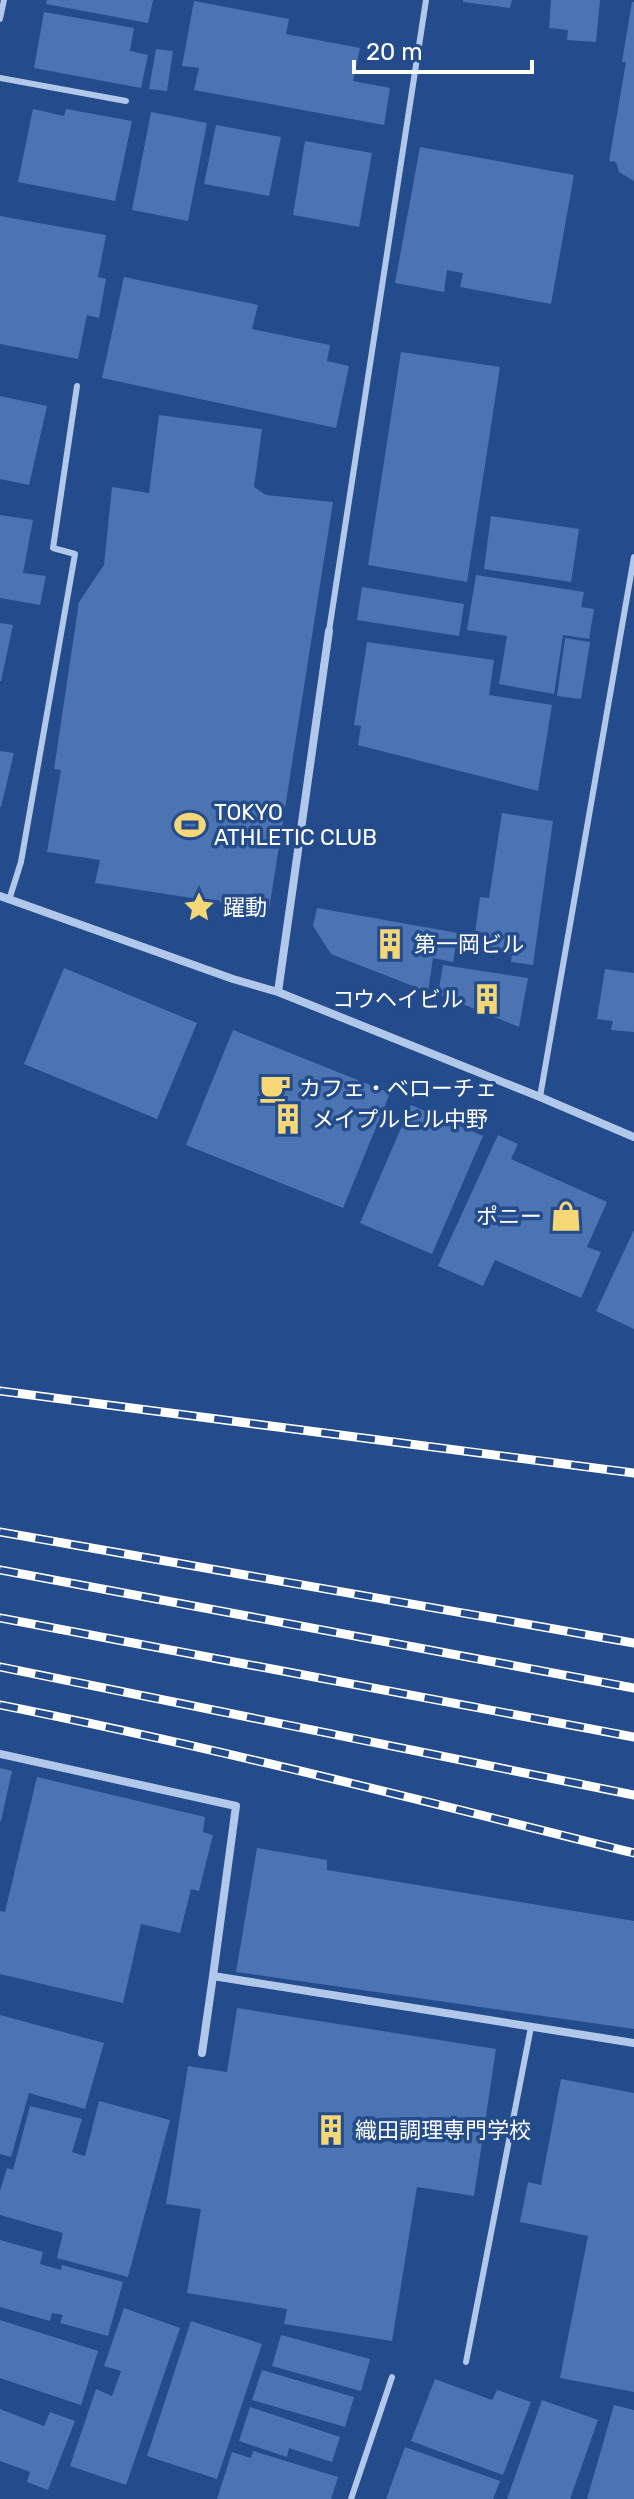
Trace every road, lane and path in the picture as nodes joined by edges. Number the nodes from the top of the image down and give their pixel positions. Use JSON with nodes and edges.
{"nodes":[{"id":1,"x":4,"y":0,"type":"edge"},
{"id":2,"x":426,"y":0,"type":"edge"},
{"id":3,"x":0,"y":19,"type":"edge"},
{"id":4,"x":0,"y":78,"type":"edge"},
{"id":5,"x":126,"y":101,"type":"dead end"},
{"id":6,"x":77,"y":386,"type":"dead end"},
{"id":7,"x":634,"y":557,"type":"edge"},
{"id":8,"x":329,"y":631,"type":"joint"},
{"id":9,"x":5,"y":898,"type":"edge"},
{"id":10,"x":278,"y":992,"type":"junction"},
{"id":11,"x":540,"y":1097,"type":"junction"},
{"id":12,"x":634,"y":1137,"type":"edge"},
{"id":13,"x":0,"y":1754,"type":"edge"},
{"id":14,"x":213,"y":1976,"type":"junction"},
{"id":15,"x":531,"y":2027,"type":"junction"},
{"id":16,"x":634,"y":2043,"type":"edge"},
{"id":17,"x":202,"y":2053,"type":"dead end"},
{"id":18,"x":466,"y":2362,"type":"dead end"},
{"id":19,"x":392,"y":2377,"type":"dead end"},
{"id":20,"x":351,"y":2499,"type":"edge"}],
"edges":[{"from":1,"to":3,"type":"lane"},
{"from":2,"to":8,"type":"lane"},
{"from":4,"to":5,"type":"lane"},
{"from":6,"to":9,"type":"lane"},
{"from":7,"to":11,"type":"lane"},
{"from":8,"to":10,"type":"street"},
{"from":9,"to":10,"type":"street"},
{"from":10,"to":11,"type":"street"},
{"from":11,"to":12,"type":"street"},
{"from":13,"to":14,"type":"street"},
{"from":14,"to":15,"type":"street"},
{"from":14,"to":17,"type":"street"},
{"from":15,"to":16,"type":"street"},
{"from":15,"to":18,"type":"lane"},
{"from":19,"to":20,"type":"lane"}]}
